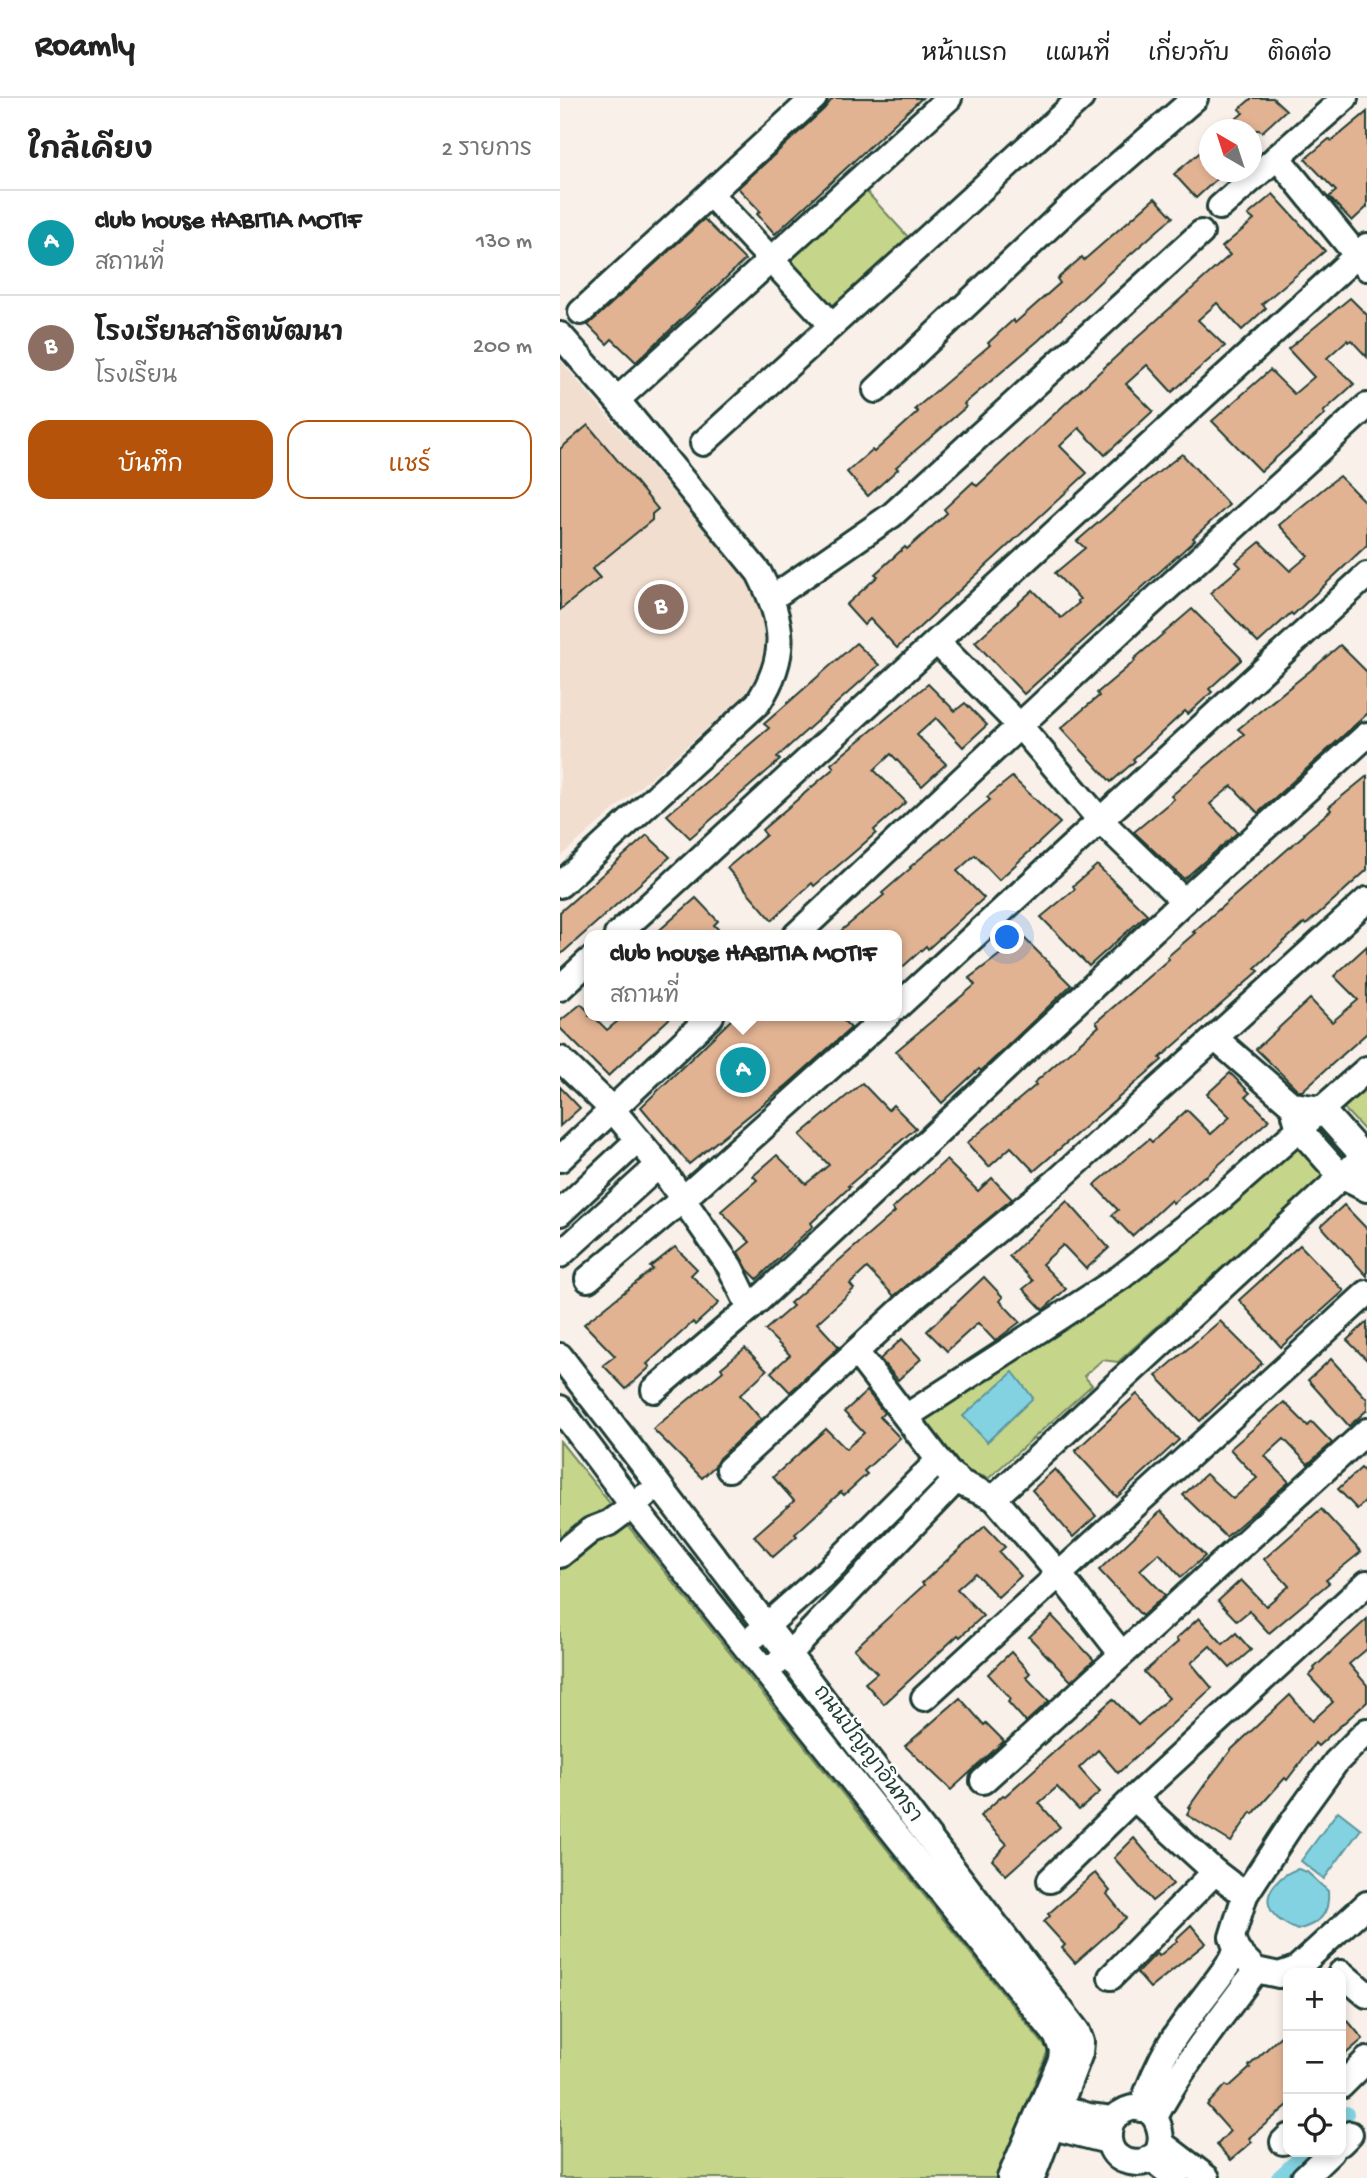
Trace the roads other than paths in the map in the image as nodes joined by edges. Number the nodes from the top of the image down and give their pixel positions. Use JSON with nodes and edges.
{"nodes":[{"id":1,"x":814,"y":98,"type":"edge"},
{"id":2,"x":949,"y":98,"type":"edge"},
{"id":3,"x":1082,"y":98,"type":"edge"},
{"id":4,"x":1195,"y":98,"type":"edge"},
{"id":5,"x":1345,"y":98,"type":"edge"},
{"id":6,"x":1278,"y":157,"type":"junction"},
{"id":7,"x":710,"y":194,"type":"junction"},
{"id":8,"x":1220,"y":207,"type":"dead end"},
{"id":9,"x":1201,"y":233,"type":"dead end"},
{"id":10,"x":1364,"y":256,"type":"edge"},
{"id":11,"x":771,"y":259,"type":"junction"},
{"id":12,"x":581,"y":313,"type":"dead end"},
{"id":13,"x":832,"y":325,"type":"junction"},
{"id":14,"x":560,"y":335,"type":"edge"},
{"id":15,"x":876,"y":390,"type":"dead end"},
{"id":16,"x":617,"y":400,"type":"junction"},
{"id":17,"x":1367,"y":406,"type":"edge"},
{"id":18,"x":703,"y":443,"type":"dead end"},
{"id":19,"x":1367,"y":575,"type":"edge"},
{"id":20,"x":772,"y":598,"type":"junction"},
{"id":21,"x":937,"y":642,"type":"junction"},
{"id":22,"x":1020,"y":726,"type":"junction"},
{"id":23,"x":1367,"y":735,"type":"edge"},
{"id":24,"x":1100,"y":820,"type":"junction"},
{"id":25,"x":560,"y":885,"type":"edge"},
{"id":26,"x":1367,"y":900,"type":"edge"},
{"id":27,"x":1184,"y":901,"type":"junction"},
{"id":28,"x":622,"y":930,"type":"edge"},
{"id":29,"x":801,"y":930,"type":"edge"},
{"id":30,"x":584,"y":966,"type":"edge"},
{"id":31,"x":560,"y":988,"type":"edge"},
{"id":32,"x":902,"y":1002,"type":"edge"},
{"id":33,"x":705,"y":1021,"type":"edge"},
{"id":34,"x":881,"y":1021,"type":"edge"},
{"id":35,"x":1215,"y":1038,"type":"junction"},
{"id":36,"x":560,"y":1059,"type":"edge"},
{"id":37,"x":1367,"y":1069,"type":"edge"},
{"id":38,"x":1292,"y":1105,"type":"junction"},
{"id":39,"x":612,"y":1109,"type":"junction"},
{"id":40,"x":1321,"y":1109,"type":"junction"},
{"id":41,"x":1299,"y":1129,"type":"junction"},
{"id":42,"x":637,"y":1141,"type":"junction"},
{"id":43,"x":1366,"y":1158,"type":"edge"},
{"id":44,"x":560,"y":1159,"type":"edge"},
{"id":45,"x":659,"y":1165,"type":"junction"},
{"id":46,"x":1341,"y":1176,"type":"junction"},
{"id":47,"x":1367,"y":1189,"type":"edge"},
{"id":48,"x":683,"y":1199,"type":"junction"},
{"id":49,"x":560,"y":1213,"type":"edge"},
{"id":50,"x":560,"y":1255,"type":"edge"},
{"id":51,"x":588,"y":1279,"type":"dead end"},
{"id":52,"x":1367,"y":1293,"type":"edge"},
{"id":53,"x":750,"y":1308,"type":"junction"},
{"id":54,"x":856,"y":1352,"type":"junction"},
{"id":55,"x":560,"y":1356,"type":"edge"},
{"id":56,"x":654,"y":1390,"type":"dead end"},
{"id":57,"x":560,"y":1408,"type":"edge"},
{"id":58,"x":907,"y":1416,"type":"junction"},
{"id":59,"x":1367,"y":1431,"type":"edge"},
{"id":60,"x":939,"y":1460,"type":"junction"},
{"id":61,"x":729,"y":1469,"type":"dead end"},
{"id":62,"x":653,"y":1478,"type":"junction"},
{"id":63,"x":957,"y":1479,"type":"junction"},
{"id":64,"x":627,"y":1498,"type":"junction"},
{"id":65,"x":994,"y":1498,"type":"junction"},
{"id":66,"x":864,"y":1537,"type":"junction"},
{"id":67,"x":883,"y":1554,"type":"junction"},
{"id":68,"x":560,"y":1555,"type":"edge"},
{"id":69,"x":1059,"y":1574,"type":"junction"},
{"id":70,"x":1367,"y":1583,"type":"edge"},
{"id":71,"x":767,"y":1626,"type":"junction"},
{"id":72,"x":743,"y":1645,"type":"junction"},
{"id":73,"x":1121,"y":1653,"type":"junction"},
{"id":74,"x":789,"y":1654,"type":"junction"},
{"id":75,"x":766,"y":1672,"type":"junction"},
{"id":76,"x":924,"y":1698,"type":"dead end"},
{"id":77,"x":1367,"y":1731,"type":"edge"},
{"id":78,"x":983,"y":1782,"type":"dead end"},
{"id":79,"x":1135,"y":1798,"type":"junction"},
{"id":80,"x":1215,"y":1872,"type":"junction"},
{"id":81,"x":1050,"y":1880,"type":"dead end"},
{"id":82,"x":1245,"y":1895,"type":"junction"},
{"id":83,"x":1367,"y":1904,"type":"edge"},
{"id":84,"x":1237,"y":1951,"type":"junction"},
{"id":85,"x":1316,"y":1952,"type":"junction"},
{"id":86,"x":1335,"y":1968,"type":"edge"},
{"id":87,"x":1256,"y":1970,"type":"junction"},
{"id":88,"x":1111,"y":1977,"type":"dead end"},
{"id":89,"x":1346,"y":1977,"type":"edge"},
{"id":90,"x":1367,"y":1996,"type":"edge"},
{"id":91,"x":1367,"y":2060,"type":"edge"},
{"id":92,"x":1346,"y":2081,"type":"edge"},
{"id":93,"x":1148,"y":2113,"type":"junction"},
{"id":94,"x":1046,"y":2114,"type":"junction"},
{"id":95,"x":1111,"y":2130,"type":"junction"},
{"id":96,"x":1155,"y":2151,"type":"junction"},
{"id":97,"x":1326,"y":2157,"type":"edge"},
{"id":98,"x":1203,"y":2177,"type":"edge"},
{"id":99,"x":1010,"y":2178,"type":"edge"},
{"id":100,"x":1032,"y":2178,"type":"edge"},
{"id":101,"x":1177,"y":2178,"type":"edge"},
{"id":102,"x":1304,"y":2178,"type":"edge"}],
"edges":[{"from":1,"to":7,"type":"street"},
{"from":2,"to":11,"type":"street"},
{"from":3,"to":13,"type":"street"},
{"from":4,"to":15,"type":"street"},
{"from":5,"to":6,"type":"street"},
{"from":6,"to":8,"type":"street"},
{"from":6,"to":10,"type":"street"},
{"from":7,"to":11,"type":"street"},
{"from":7,"to":12,"type":"street"},
{"from":9,"to":20,"type":"street"},
{"from":10,"to":21,"type":"street"},
{"from":11,"to":13,"type":"street"},
{"from":11,"to":16,"type":"street"},
{"from":13,"to":18,"type":"street"},
{"from":14,"to":16,"type":"street"},
{"from":16,"to":20,"type":"street"},
{"from":17,"to":22,"type":"street"},
{"from":19,"to":24,"type":"street"},
{"from":20,"to":25,"type":"street"},
{"from":21,"to":22,"type":"street"},
{"from":21,"to":28,"type":"street"},
{"from":22,"to":24,"type":"street"},
{"from":22,"to":29,"type":"street"},
{"from":23,"to":27,"type":"street"},
{"from":24,"to":27,"type":"street"},
{"from":24,"to":32,"type":"street"},
{"from":26,"to":35,"type":"street"},
{"from":27,"to":53,"type":"street"},
{"from":30,"to":31,"type":"street"},
{"from":33,"to":39,"type":"street"},
{"from":34,"to":48,"type":"street"},
{"from":35,"to":38,"type":"street"},
{"from":35,"to":54,"type":"street"},
{"from":36,"to":39,"type":"street"},
{"from":37,"to":40,"type":"street"},
{"from":38,"to":40,"type":"street"},
{"from":38,"to":41,"type":"street"},
{"from":39,"to":42,"type":"street"},
{"from":39,"to":44,"type":"street"},
{"from":40,"to":41,"type":"street"},
{"from":40,"to":43,"type":"street"},
{"from":41,"to":46,"type":"street"},
{"from":41,"to":58,"type":"street"},
{"from":42,"to":45,"type":"street"},
{"from":42,"to":49,"type":"street"},
{"from":43,"to":46,"type":"street"},
{"from":45,"to":48,"type":"street"},
{"from":45,"to":50,"type":"street"},
{"from":46,"to":47,"type":"street"},
{"from":46,"to":65,"type":"street"},
{"from":48,"to":51,"type":"street"},
{"from":48,"to":53,"type":"street"},
{"from":52,"to":69,"type":"street"},
{"from":53,"to":56,"type":"street"},
{"from":54,"to":58,"type":"street"},
{"from":54,"to":61,"type":"street"},
{"from":55,"to":62,"type":"street","name":"ถนนปัญญาอินทรา"},
{"from":57,"to":64,"type":"street","name":"ถนนปัญญาอินทรา"},
{"from":58,"to":60,"type":"street"},
{"from":59,"to":73,"type":"street"},
{"from":60,"to":63,"type":"street"},
{"from":60,"to":66,"type":"street"},
{"from":62,"to":64,"type":"street"},
{"from":62,"to":71,"type":"street","name":"ถนนปัญญาอินทรา"},
{"from":63,"to":65,"type":"street"},
{"from":63,"to":67,"type":"street"},
{"from":64,"to":68,"type":"street"},
{"from":64,"to":72,"type":"street","name":"ถนนปัญญาอินทรา"},
{"from":65,"to":69,"type":"street"},
{"from":66,"to":67,"type":"street"},
{"from":66,"to":71,"type":"street"},
{"from":67,"to":74,"type":"street"},
{"from":69,"to":73,"type":"street"},
{"from":69,"to":76,"type":"street"},
{"from":70,"to":79,"type":"street"},
{"from":71,"to":72,"type":"street"},
{"from":71,"to":74,"type":"street","name":"ถนนปัญญาอินทรา"},
{"from":72,"to":75,"type":"street","name":"ถนนปัญญาอินทรา"},
{"from":73,"to":78,"type":"street"},
{"from":74,"to":75,"type":"street"},
{"from":74,"to":94,"type":"street","name":"ถนนปัญญาอินทรา"},
{"from":75,"to":94,"type":"street","name":"ถนนปัญญาอินทรา"},
{"from":77,"to":82,"type":"street"},
{"from":79,"to":80,"type":"street"},
{"from":79,"to":81,"type":"street"},
{"from":80,"to":82,"type":"street"},
{"from":80,"to":88,"type":"street"},
{"from":82,"to":84,"type":"street"},
{"from":83,"to":85,"type":"street"},
{"from":84,"to":87,"type":"street"},
{"from":84,"to":93,"type":"street"},
{"from":85,"to":86,"type":"street"},
{"from":85,"to":87,"type":"street"},
{"from":87,"to":93,"type":"street"},
{"from":89,"to":90,"type":"street"},
{"from":91,"to":92,"type":"street"},
{"from":93,"to":95,"type":"street"},
{"from":93,"to":96,"type":"street"},
{"from":94,"to":95,"type":"street"},
{"from":94,"to":99,"type":"street","name":"ถนนปัญญาอินทรา"},
{"from":94,"to":100,"type":"street","name":"ถนนปัญญาอินทรา"},
{"from":95,"to":96,"type":"street"},
{"from":96,"to":98,"type":"street"},
{"from":96,"to":101,"type":"street"},
{"from":97,"to":102,"type":"street"}]}
